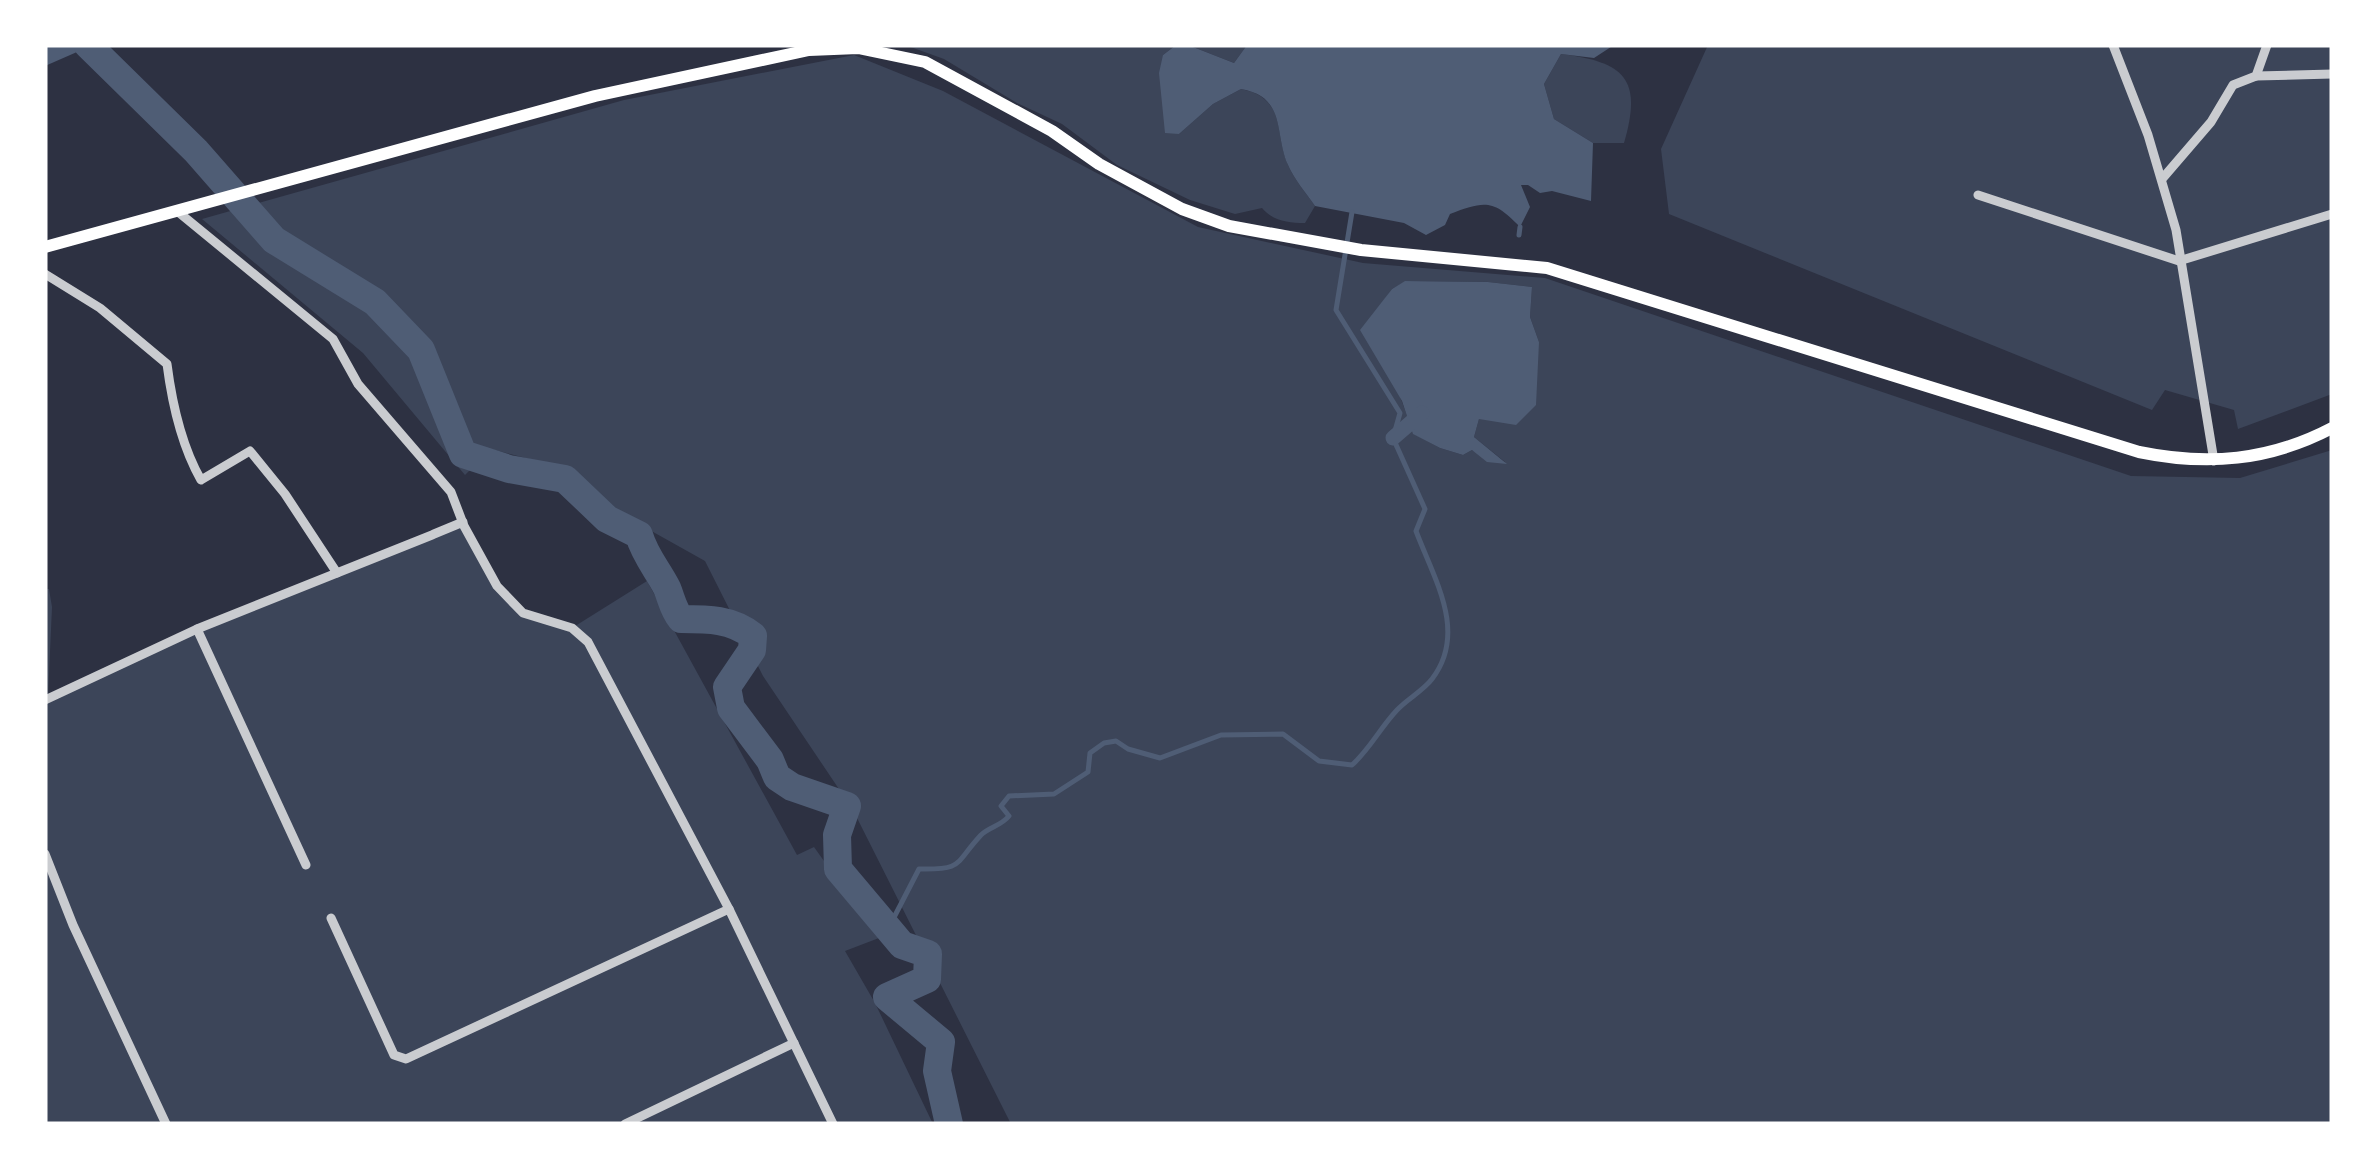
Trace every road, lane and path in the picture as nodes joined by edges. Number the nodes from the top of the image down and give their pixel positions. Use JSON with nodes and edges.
{"nodes":[{"id":1,"x":2112,"y":45,"type":"edge"},
{"id":2,"x":2267,"y":45,"type":"edge"},
{"id":3,"x":2332,"y":74,"type":"edge"},
{"id":4,"x":2256,"y":76,"type":"junction"},
{"id":5,"x":2162,"y":179,"type":"junction"},
{"id":6,"x":1978,"y":195,"type":"dead end"},
{"id":7,"x":178,"y":211,"type":"junction"},
{"id":8,"x":2332,"y":214,"type":"edge"},
{"id":9,"x":45,"y":247,"type":"edge"},
{"id":10,"x":2179,"y":262,"type":"junction"},
{"id":11,"x":45,"y":274,"type":"edge"},
{"id":12,"x":2332,"y":428,"type":"edge"},
{"id":13,"x":2214,"y":461,"type":"junction"},
{"id":14,"x":463,"y":522,"type":"junction"},
{"id":15,"x":337,"y":573,"type":"junction"},
{"id":16,"x":197,"y":630,"type":"junction"},
{"id":17,"x":45,"y":700,"type":"edge"},
{"id":18,"x":45,"y":854,"type":"edge"},
{"id":19,"x":306,"y":865,"type":"dead end"},
{"id":20,"x":729,"y":908,"type":"junction"},
{"id":21,"x":331,"y":918,"type":"dead end"},
{"id":22,"x":794,"y":1043,"type":"junction"},
{"id":23,"x":166,"y":1124,"type":"edge"},
{"id":24,"x":625,"y":1124,"type":"edge"},
{"id":25,"x":833,"y":1124,"type":"edge"}],
"edges":[{"from":1,"to":5,"type":"street"},
{"from":2,"to":4,"type":"street"},
{"from":3,"to":4,"type":"street"},
{"from":4,"to":5,"type":"street"},
{"from":5,"to":10,"type":"street"},
{"from":6,"to":10,"type":"street"},
{"from":7,"to":9,"type":"main road"},
{"from":7,"to":13,"type":"main road"},
{"from":7,"to":14,"type":"street"},
{"from":8,"to":10,"type":"street"},
{"from":10,"to":13,"type":"street"},
{"from":11,"to":15,"type":"street"},
{"from":12,"to":13,"type":"main road"},
{"from":14,"to":15,"type":"street"},
{"from":14,"to":20,"type":"street"},
{"from":15,"to":16,"type":"street"},
{"from":16,"to":17,"type":"street"},
{"from":16,"to":19,"type":"street"},
{"from":18,"to":23,"type":"street"},
{"from":20,"to":21,"type":"street"},
{"from":20,"to":22,"type":"street"},
{"from":22,"to":24,"type":"street"},
{"from":22,"to":25,"type":"street"}]}
